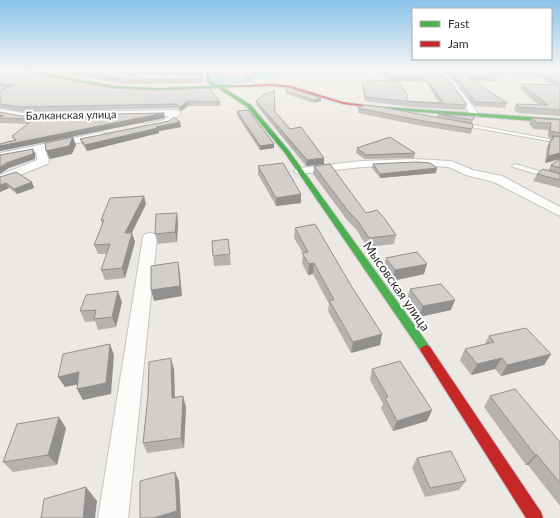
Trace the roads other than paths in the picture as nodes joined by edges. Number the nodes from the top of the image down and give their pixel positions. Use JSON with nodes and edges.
{"nodes":[{"id":1,"x":230,"y":93,"type":"edge"},
{"id":2,"x":310,"y":93,"type":"edge"},
{"id":3,"x":459,"y":93,"type":"edge"},
{"id":4,"x":343,"y":103,"type":"junction"},
{"id":5,"x":0,"y":112,"type":"edge"},
{"id":6,"x":475,"y":116,"type":"junction"},
{"id":7,"x":420,"y":117,"type":"edge"},
{"id":8,"x":560,"y":121,"type":"edge"},
{"id":9,"x":459,"y":124,"type":"edge"},
{"id":10,"x":137,"y":128,"type":"edge"},
{"id":11,"x":115,"y":133,"type":"edge"},
{"id":12,"x":560,"y":142,"type":"edge"},
{"id":13,"x":40,"y":148,"type":"junction"},
{"id":14,"x":0,"y":156,"type":"edge"},
{"id":15,"x":515,"y":166,"type":"dead end"},
{"id":16,"x":300,"y":171,"type":"junction"},
{"id":17,"x":0,"y":179,"type":"edge"},
{"id":18,"x":560,"y":179,"type":"edge"},
{"id":19,"x":560,"y":212,"type":"edge"},
{"id":20,"x":150,"y":237,"type":"dead end"},
{"id":21,"x":113,"y":518,"type":"edge"},
{"id":22,"x":535,"y":518,"type":"edge"}],
"edges":[{"from":1,"to":16,"type":"street","name":"Мысовская улица"},
{"from":2,"to":4,"type":"street"},
{"from":3,"to":6,"type":"street"},
{"from":4,"to":6,"type":"street"},
{"from":4,"to":7,"type":"lane"},
{"from":5,"to":10,"type":"street","name":"Балканская улица"},
{"from":6,"to":8,"type":"street"},
{"from":9,"to":12,"type":"lane"},
{"from":11,"to":13,"type":"street"},
{"from":13,"to":14,"type":"street"},
{"from":13,"to":17,"type":"street"},
{"from":15,"to":18,"type":"lane"},
{"from":16,"to":19,"type":"street"},
{"from":16,"to":22,"type":"street","name":"Мысовская улица"},
{"from":20,"to":21,"type":"street"}]}
